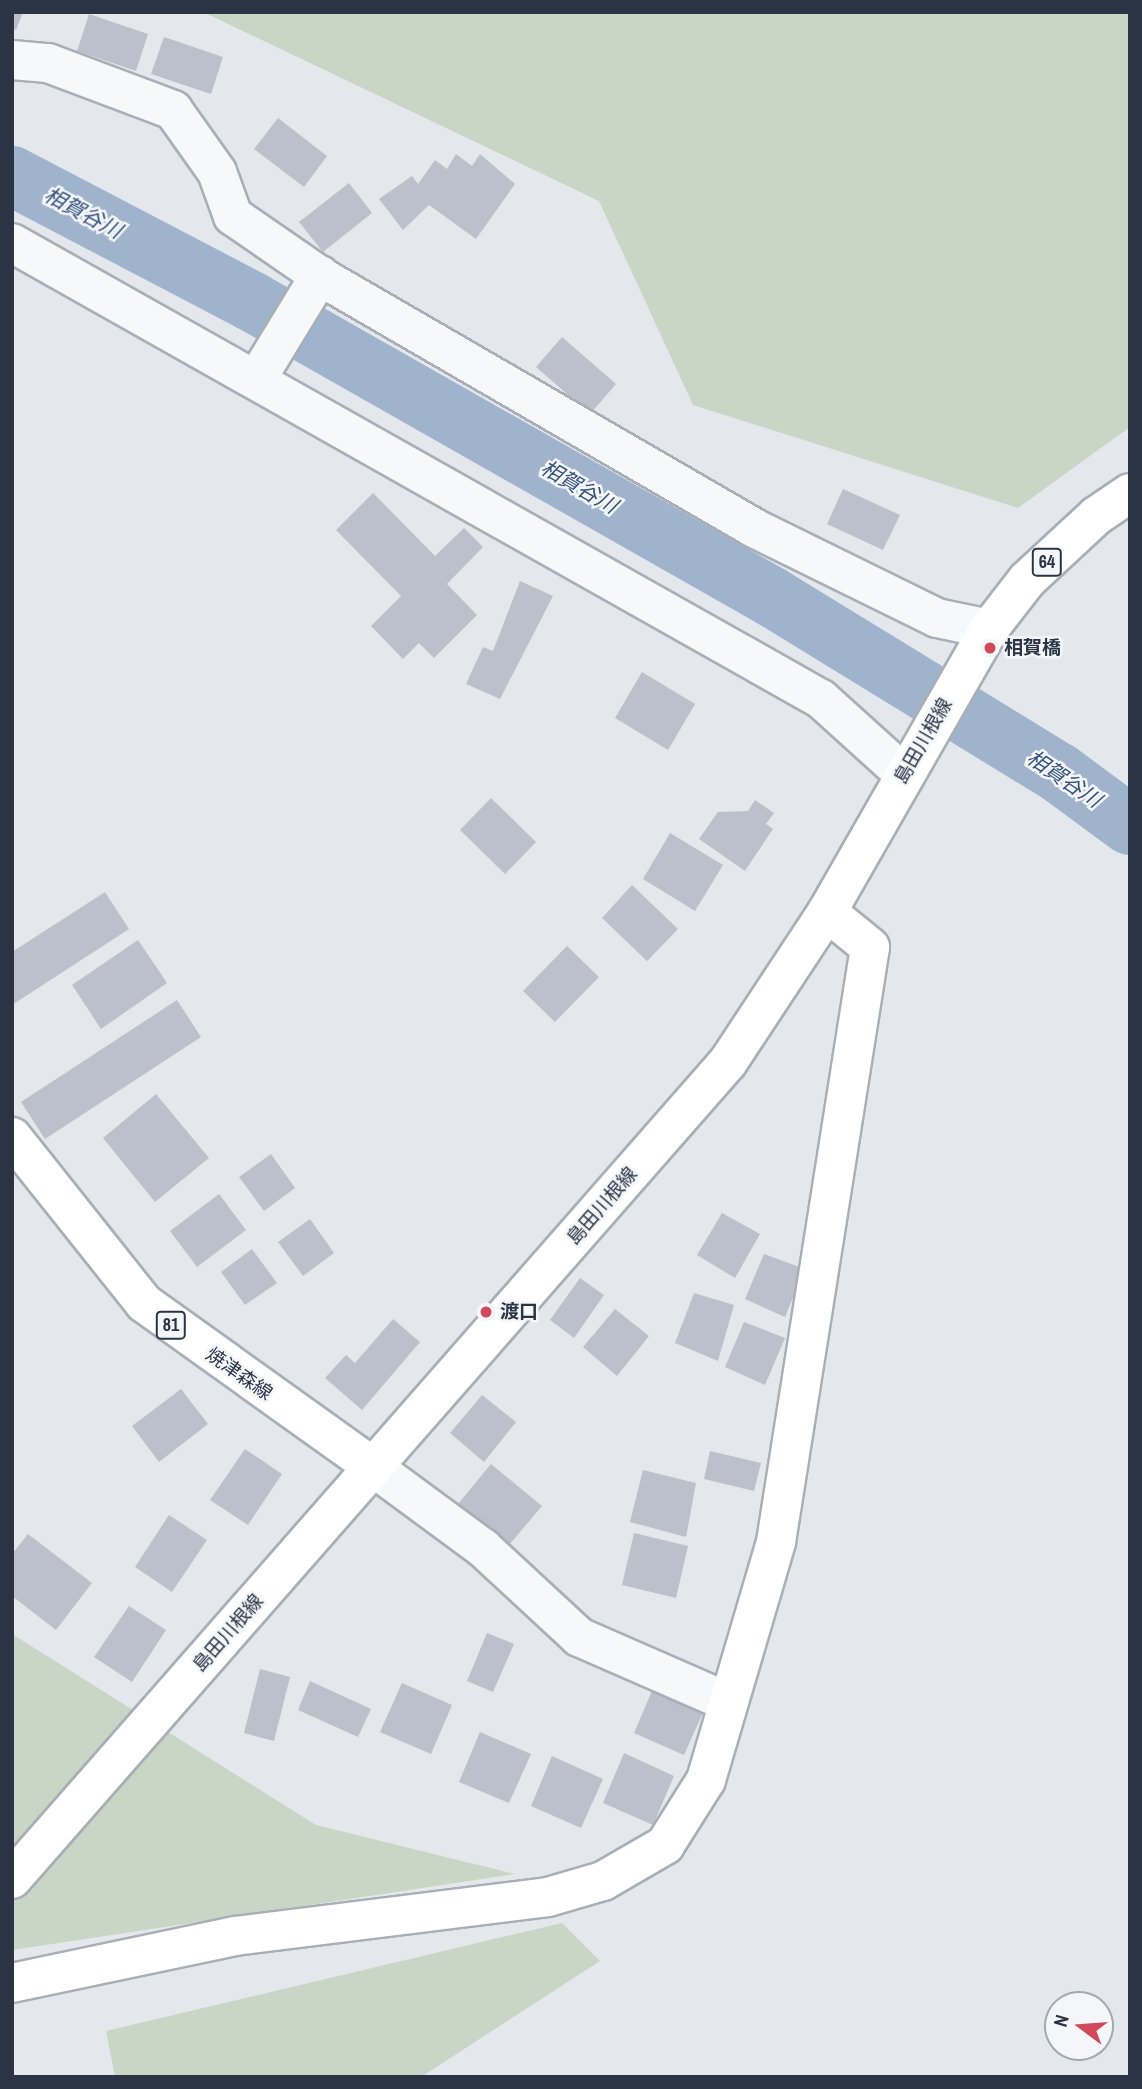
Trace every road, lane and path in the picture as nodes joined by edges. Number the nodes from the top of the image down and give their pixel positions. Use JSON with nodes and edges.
{"nodes":[{"id":1,"x":12,"y":60,"type":"edge"},
{"id":2,"x":12,"y":243,"type":"edge"},
{"id":3,"x":320,"y":275,"type":"junction"},
{"id":4,"x":256,"y":380,"type":"junction"},
{"id":5,"x":1130,"y":493,"type":"edge"},
{"id":6,"x":983,"y":636,"type":"junction"},
{"id":7,"x":904,"y":775,"type":"junction"},
{"id":8,"x":827,"y":912,"type":"junction"},
{"id":9,"x":12,"y":1137,"type":"edge"},
{"id":10,"x":373,"y":1467,"type":"junction"},
{"id":11,"x":728,"y":1702,"type":"junction"},
{"id":12,"x":12,"y":1879,"type":"edge"},
{"id":13,"x":24,"y":1980,"type":"edge"}],
"edges":[{"from":1,"to":3,"type":"street"},
{"from":2,"to":4,"type":"street"},
{"from":3,"to":4,"type":"street"},
{"from":3,"to":6,"type":"street"},
{"from":4,"to":7,"type":"street"},
{"from":5,"to":6,"type":"main road","name":"島田川根線","number":"64"},
{"from":6,"to":7,"type":"main road","name":"島田川根線","number":"64"},
{"from":7,"to":8,"type":"main road","name":"島田川根線","number":"64"},
{"from":8,"to":10,"type":"main road","name":"島田川根線","number":"64"},
{"from":8,"to":11,"type":"main road"},
{"from":9,"to":10,"type":"main road","name":"焼津森線","number":"81"},
{"from":10,"to":11,"type":"street"},
{"from":10,"to":12,"type":"main road","name":"島田川根線","number":"64"},
{"from":11,"to":13,"type":"main road"}]}
